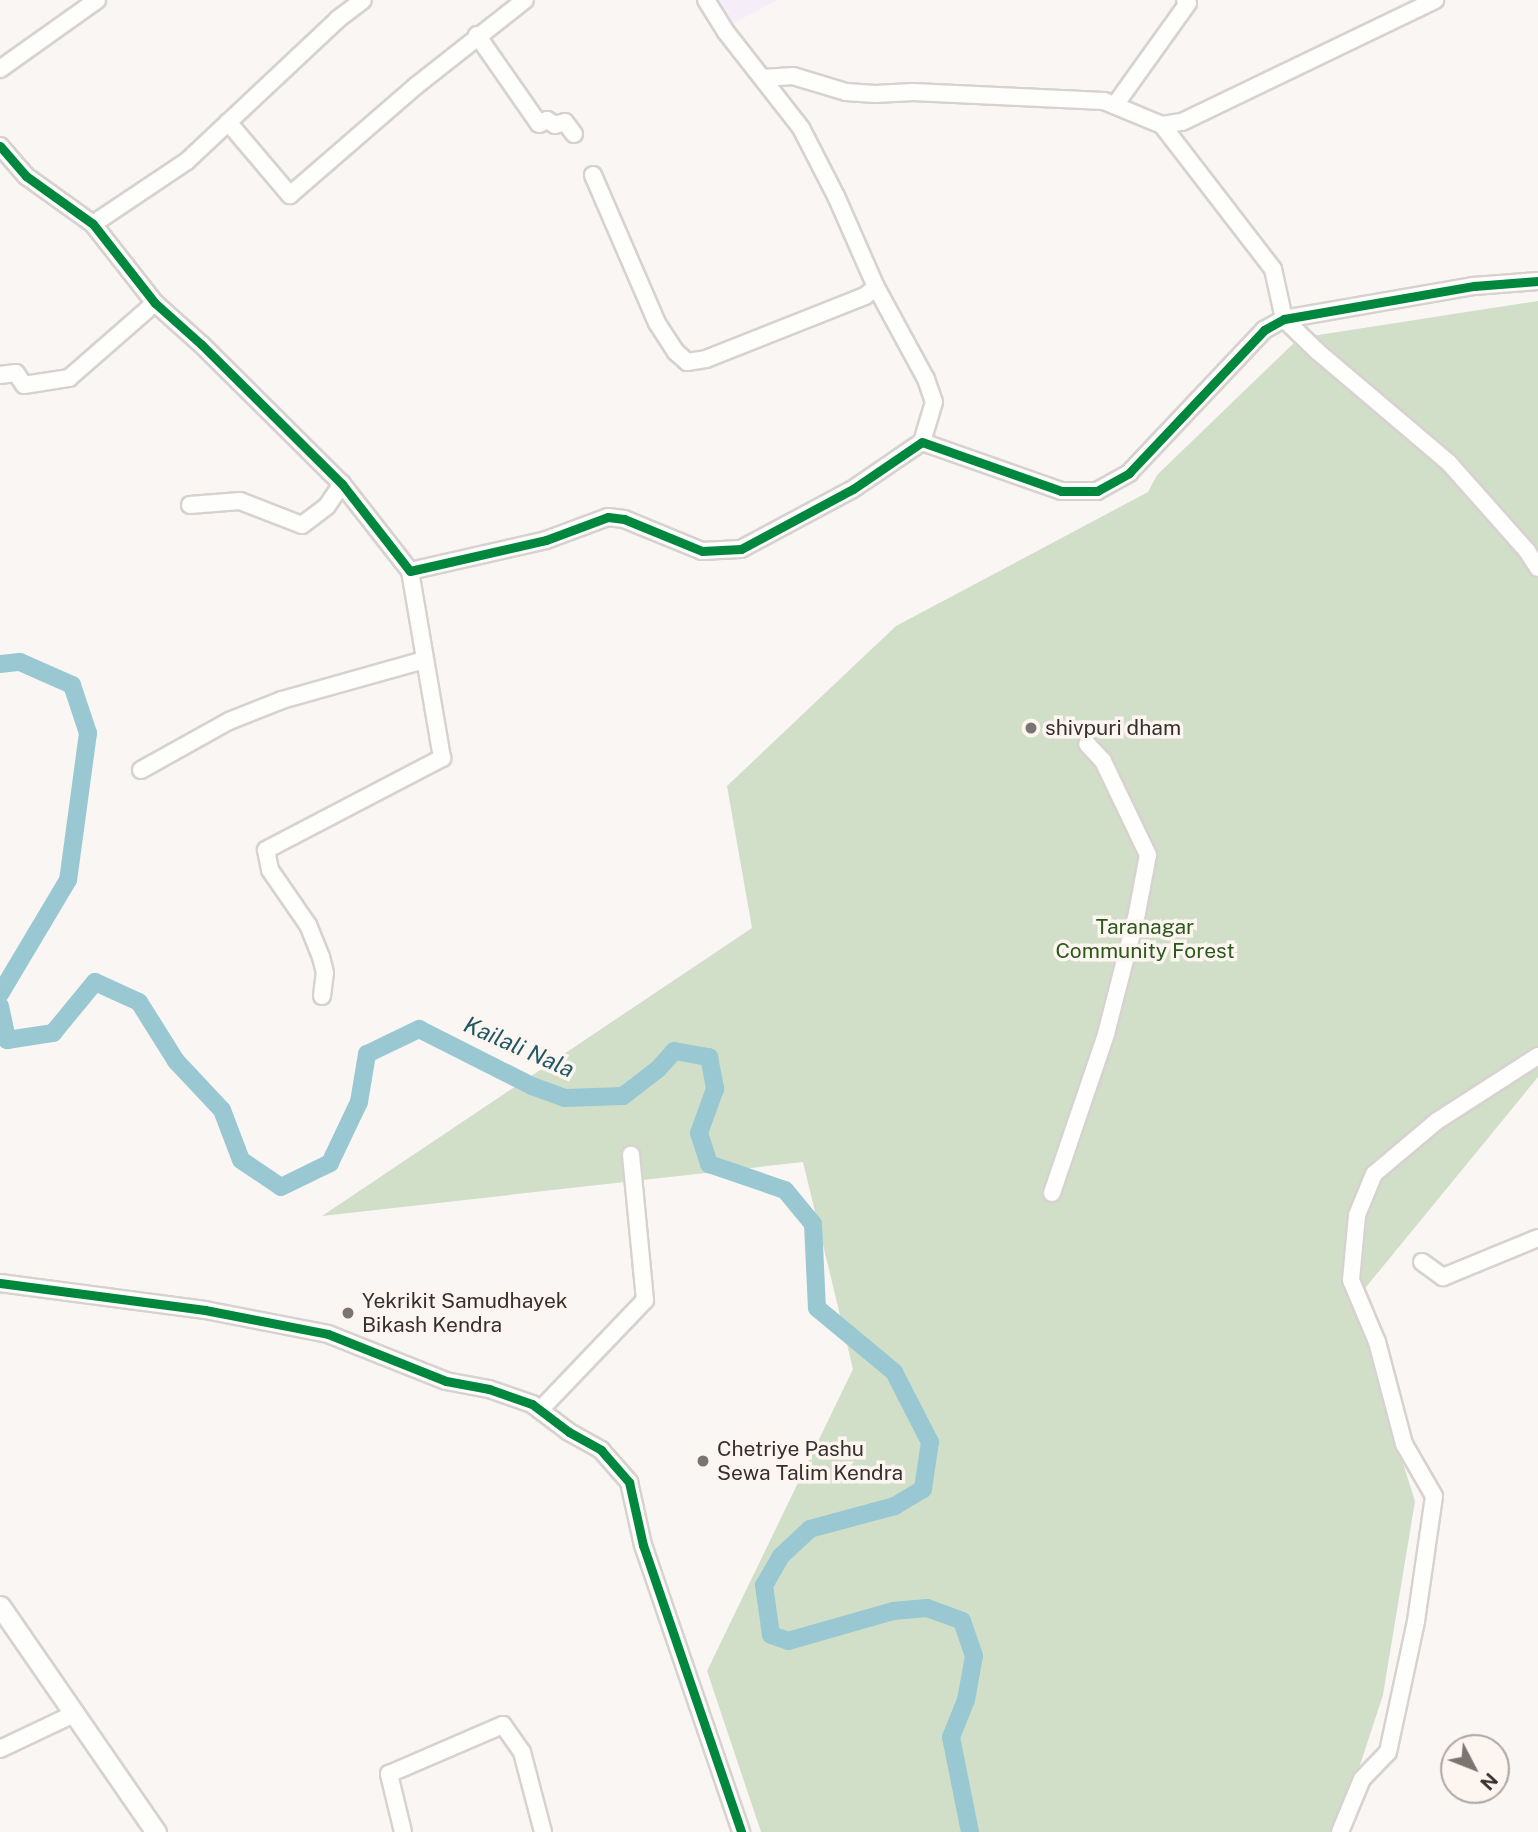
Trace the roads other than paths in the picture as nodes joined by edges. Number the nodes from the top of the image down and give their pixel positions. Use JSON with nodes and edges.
{"nodes":[{"id":1,"x":97,"y":0,"type":"edge"},
{"id":2,"x":363,"y":0,"type":"edge"},
{"id":3,"x":525,"y":0,"type":"edge"},
{"id":4,"x":706,"y":0,"type":"edge"},
{"id":5,"x":1185,"y":0,"type":"edge"},
{"id":6,"x":1435,"y":0,"type":"edge"},
{"id":7,"x":477,"y":35,"type":"junction"},
{"id":8,"x":0,"y":69,"type":"edge"},
{"id":9,"x":763,"y":78,"type":"junction"},
{"id":10,"x":1115,"y":106,"type":"junction"},
{"id":11,"x":228,"y":122,"type":"junction"},
{"id":12,"x":1162,"y":125,"type":"junction"},
{"id":13,"x":574,"y":134,"type":"dead end"},
{"id":14,"x":0,"y":146,"type":"edge"},
{"id":15,"x":593,"y":175,"type":"dead end"},
{"id":16,"x":93,"y":225,"type":"junction"},
{"id":17,"x":1538,"y":281,"type":"edge"},
{"id":18,"x":876,"y":288,"type":"junction"},
{"id":19,"x":155,"y":303,"type":"junction"},
{"id":20,"x":1284,"y":319,"type":"junction"},
{"id":21,"x":0,"y":375,"type":"edge"},
{"id":22,"x":922,"y":442,"type":"junction"},
{"id":23,"x":342,"y":484,"type":"junction"},
{"id":24,"x":190,"y":505,"type":"dead end"},
{"id":25,"x":1538,"y":568,"type":"edge"},
{"id":26,"x":410,"y":571,"type":"junction"},
{"id":27,"x":424,"y":660,"type":"junction"},
{"id":28,"x":1087,"y":744,"type":"dead end"},
{"id":29,"x":141,"y":770,"type":"dead end"},
{"id":30,"x":322,"y":996,"type":"dead end"},
{"id":31,"x":1538,"y":1056,"type":"edge"},
{"id":32,"x":631,"y":1155,"type":"dead end"},
{"id":33,"x":1052,"y":1192,"type":"dead end"},
{"id":34,"x":1538,"y":1238,"type":"edge"},
{"id":35,"x":1422,"y":1262,"type":"dead end"},
{"id":36,"x":0,"y":1283,"type":"edge"},
{"id":37,"x":540,"y":1410,"type":"junction"},
{"id":38,"x":0,"y":1606,"type":"edge"},
{"id":39,"x":76,"y":1713,"type":"junction"},
{"id":40,"x":0,"y":1749,"type":"edge"},
{"id":41,"x":156,"y":1832,"type":"edge"},
{"id":42,"x":403,"y":1832,"type":"edge"},
{"id":43,"x":543,"y":1832,"type":"edge"},
{"id":44,"x":741,"y":1832,"type":"edge"},
{"id":45,"x":1340,"y":1832,"type":"edge"}],
"edges":[{"from":1,"to":8,"type":"street"},
{"from":2,"to":11,"type":"street"},
{"from":3,"to":7,"type":"street"},
{"from":4,"to":9,"type":"street"},
{"from":5,"to":10,"type":"street"},
{"from":6,"to":12,"type":"street"},
{"from":7,"to":11,"type":"street"},
{"from":7,"to":13,"type":"street"},
{"from":9,"to":10,"type":"street"},
{"from":9,"to":18,"type":"street"},
{"from":10,"to":12,"type":"street"},
{"from":11,"to":16,"type":"street"},
{"from":12,"to":20,"type":"street"},
{"from":14,"to":16,"type":"street"},
{"from":15,"to":18,"type":"street"},
{"from":16,"to":19,"type":"street"},
{"from":17,"to":20,"type":"street"},
{"from":18,"to":22,"type":"street"},
{"from":19,"to":21,"type":"street"},
{"from":19,"to":23,"type":"street"},
{"from":20,"to":22,"type":"street"},
{"from":20,"to":25,"type":"street"},
{"from":22,"to":26,"type":"street"},
{"from":23,"to":24,"type":"street"},
{"from":23,"to":26,"type":"street"},
{"from":26,"to":27,"type":"street"},
{"from":27,"to":29,"type":"street"},
{"from":27,"to":30,"type":"street"},
{"from":28,"to":33,"type":"street"},
{"from":31,"to":45,"type":"street"},
{"from":32,"to":37,"type":"street"},
{"from":34,"to":35,"type":"street"},
{"from":36,"to":37,"type":"street"},
{"from":37,"to":44,"type":"street"},
{"from":38,"to":39,"type":"street"},
{"from":39,"to":40,"type":"street"},
{"from":39,"to":41,"type":"street"},
{"from":42,"to":43,"type":"street"}]}
